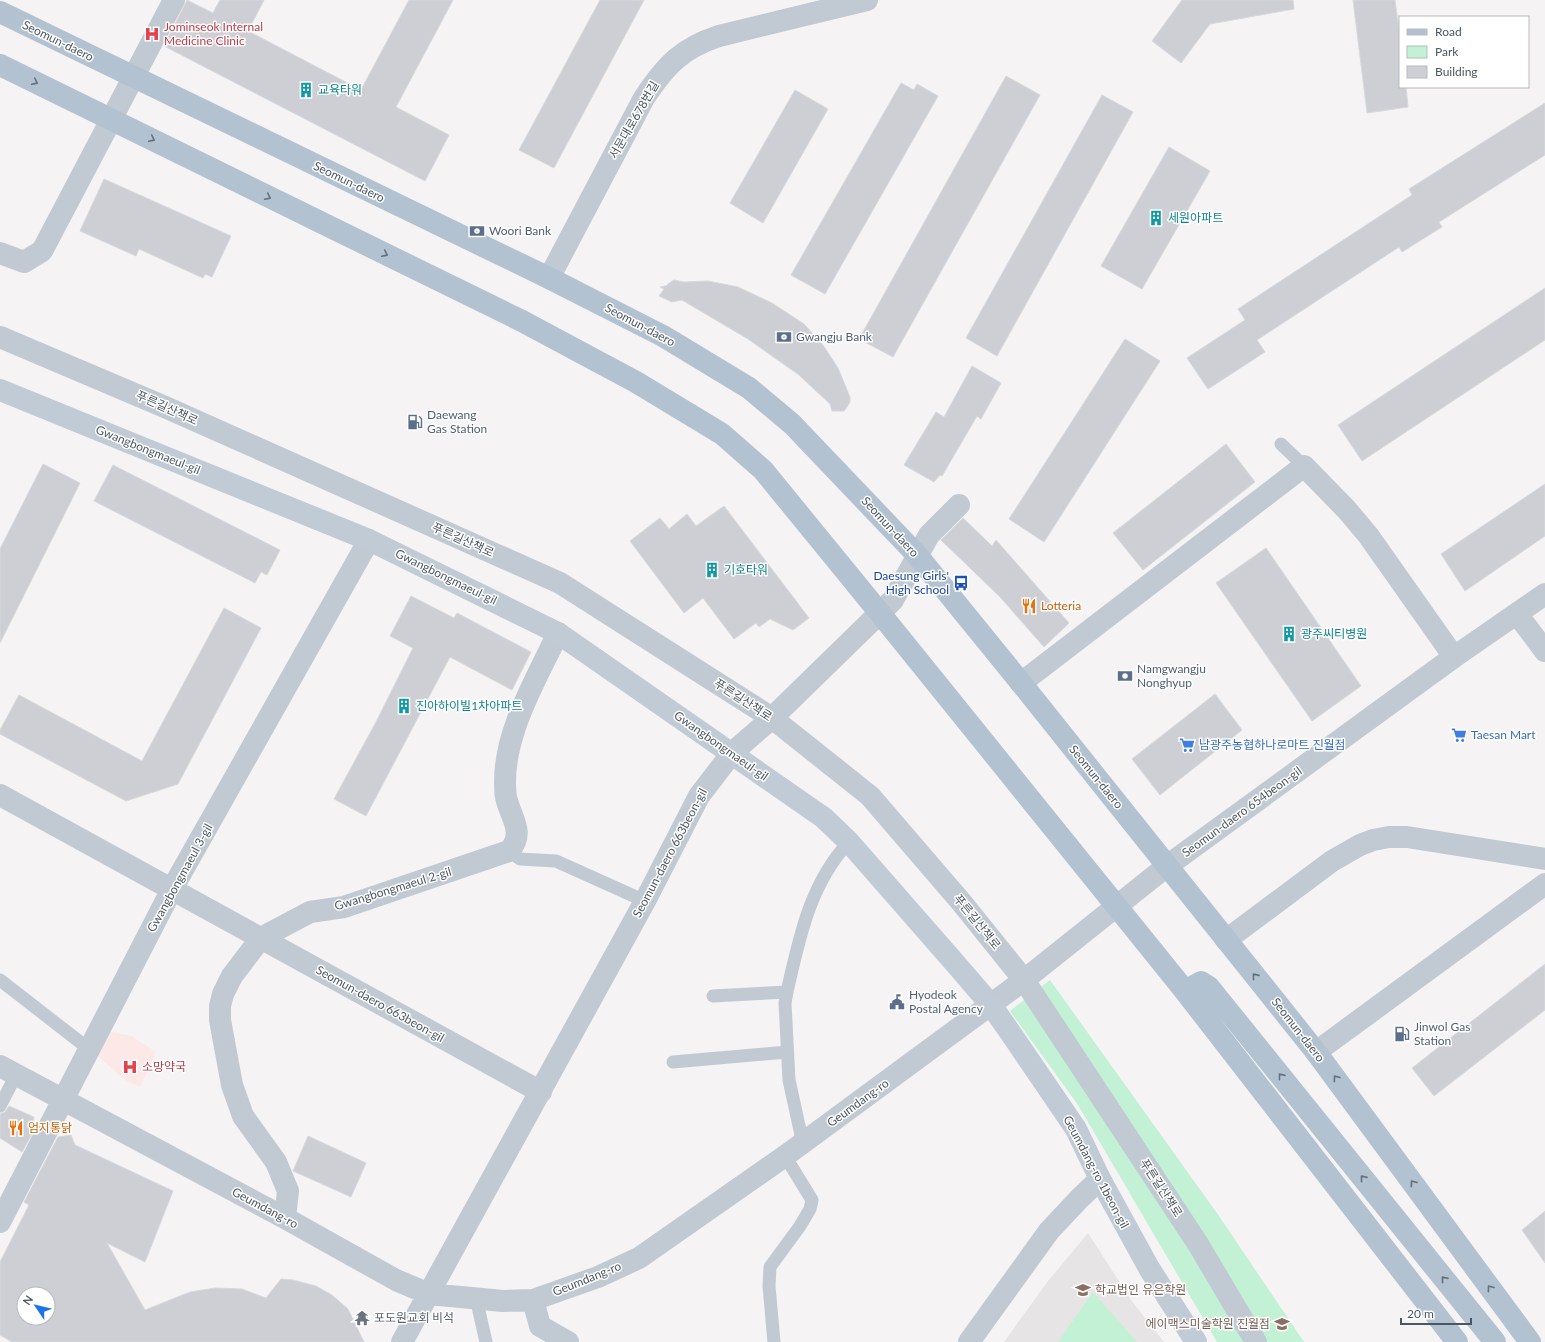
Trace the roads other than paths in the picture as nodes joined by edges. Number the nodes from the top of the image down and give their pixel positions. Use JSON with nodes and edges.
{"nodes":[{"id":1,"x":174,"y":0,"type":"edge"},
{"id":2,"x":867,"y":0,"type":"edge"},
{"id":3,"x":0,"y":12,"type":"edge"},
{"id":4,"x":0,"y":64,"type":"edge"},
{"id":5,"x":133,"y":78,"type":"junction"},
{"id":6,"x":110,"y":119,"type":"junction"},
{"id":7,"x":0,"y":253,"type":"edge"},
{"id":8,"x":549,"y":278,"type":"junction"},
{"id":9,"x":0,"y":337,"type":"edge"},
{"id":10,"x":0,"y":390,"type":"edge"},
{"id":11,"x":1281,"y":444,"type":"dead end"},
{"id":12,"x":1304,"y":466,"type":"junction"},
{"id":13,"x":959,"y":505,"type":"dead end"},
{"id":14,"x":369,"y":540,"type":"junction"},
{"id":15,"x":917,"y":555,"type":"junction"},
{"id":16,"x":1545,"y":594,"type":"edge"},
{"id":17,"x":879,"y":612,"type":"junction"},
{"id":18,"x":1517,"y":614,"type":"junction"},
{"id":19,"x":558,"y":633,"type":"junction"},
{"id":20,"x":1545,"y":651,"type":"edge"},
{"id":21,"x":1454,"y":657,"type":"junction"},
{"id":22,"x":1021,"y":683,"type":"junction"},
{"id":23,"x":772,"y":718,"type":"junction"},
{"id":24,"x":732,"y":753,"type":"junction"},
{"id":25,"x":0,"y":794,"type":"edge"},
{"id":26,"x":849,"y":842,"type":"junction"},
{"id":27,"x":509,"y":851,"type":"junction"},
{"id":28,"x":1545,"y":859,"type":"edge"},
{"id":29,"x":1167,"y":866,"type":"junction"},
{"id":30,"x":1545,"y":884,"type":"edge"},
{"id":31,"x":172,"y":889,"type":"junction"},
{"id":32,"x":645,"y":901,"type":"junction"},
{"id":33,"x":1116,"y":906,"type":"junction"},
{"id":34,"x":261,"y":938,"type":"junction"},
{"id":35,"x":1226,"y":940,"type":"junction"},
{"id":36,"x":0,"y":980,"type":"edge"},
{"id":37,"x":1024,"y":980,"type":"junction"},
{"id":38,"x":787,"y":992,"type":"junction"},
{"id":39,"x":713,"y":996,"type":"dead end"},
{"id":40,"x":990,"y":1005,"type":"junction"},
{"id":41,"x":1214,"y":1028,"type":"junction"},
{"id":42,"x":90,"y":1048,"type":"junction"},
{"id":43,"x":787,"y":1052,"type":"junction"},
{"id":44,"x":1316,"y":1052,"type":"junction"},
{"id":45,"x":673,"y":1062,"type":"dead end"},
{"id":46,"x":8,"y":1070,"type":"edge"},
{"id":47,"x":541,"y":1092,"type":"junction"},
{"id":48,"x":63,"y":1100,"type":"junction"},
{"id":49,"x":0,"y":1106,"type":"edge"},
{"id":50,"x":803,"y":1144,"type":"junction"},
{"id":51,"x":785,"y":1156,"type":"junction"},
{"id":52,"x":1100,"y":1180,"type":"junction"},
{"id":53,"x":285,"y":1218,"type":"junction"},
{"id":54,"x":0,"y":1222,"type":"edge"},
{"id":55,"x":429,"y":1294,"type":"junction"},
{"id":56,"x":476,"y":1298,"type":"junction"},
{"id":57,"x":533,"y":1300,"type":"junction"},
{"id":58,"x":402,"y":1342,"type":"edge"},
{"id":59,"x":486,"y":1342,"type":"edge"},
{"id":60,"x":568,"y":1342,"type":"edge"},
{"id":61,"x":774,"y":1342,"type":"edge"},
{"id":62,"x":969,"y":1342,"type":"edge"},
{"id":63,"x":1196,"y":1342,"type":"edge"},
{"id":64,"x":1256,"y":1342,"type":"edge"},
{"id":65,"x":1457,"y":1342,"type":"edge"},
{"id":66,"x":1495,"y":1342,"type":"edge"},
{"id":67,"x":1530,"y":1342,"type":"edge"}],
"edges":[{"from":1,"to":5,"type":"street"},
{"from":2,"to":8,"type":"street","name":"서문대로678번길"},
{"from":3,"to":5,"type":"main road","name":"Seomun-daero"},
{"from":4,"to":6,"type":"main road","one_way":true},
{"from":5,"to":6,"type":"street"},
{"from":5,"to":8,"type":"main road","name":"Seomun-daero"},
{"from":6,"to":7,"type":"street"},
{"from":6,"to":17,"type":"main road","one_way":true},
{"from":8,"to":15,"type":"main road","name":"Seomun-daero"},
{"from":9,"to":23,"type":"street","name":"푸른길산책로"},
{"from":10,"to":14,"type":"street","name":"Gwangbongmaeul-gil"},
{"from":11,"to":12,"type":"lane"},
{"from":12,"to":21,"type":"street"},
{"from":12,"to":22,"type":"street"},
{"from":13,"to":15,"type":"street","name":"Seomun-daero 663beon-gil"},
{"from":14,"to":19,"type":"street","name":"Gwangbongmaeul-gil"},
{"from":14,"to":31,"type":"street","name":"Gwangbongmaeul 3-gil"},
{"from":15,"to":17,"type":"street","name":"Seomun-daero 663beon-gil"},
{"from":15,"to":22,"type":"main road","name":"Seomun-daero"},
{"from":16,"to":18,"type":"street","name":"Seomun-daero 654beon-gil"},
{"from":17,"to":23,"type":"street","name":"Seomun-daero 663beon-gil"},
{"from":17,"to":33,"type":"main road"},
{"from":18,"to":20,"type":"street"},
{"from":18,"to":21,"type":"street","name":"Seomun-daero 654beon-gil"},
{"from":19,"to":24,"type":"street","name":"Gwangbongmaeul-gil"},
{"from":19,"to":27,"type":"street"},
{"from":21,"to":29,"type":"street","name":"Seomun-daero 654beon-gil"},
{"from":22,"to":29,"type":"main road","name":"Seomun-daero"},
{"from":23,"to":24,"type":"street","name":"Seomun-daero 663beon-gil"},
{"from":23,"to":37,"type":"street","name":"푸른길산책로"},
{"from":24,"to":26,"type":"street","name":"Gwangbongmaeul-gil"},
{"from":24,"to":32,"type":"street","name":"Seomun-daero 663beon-gil"},
{"from":25,"to":31,"type":"street","name":"Seomun-daero 663beon-gil"},
{"from":26,"to":38,"type":"lane"},
{"from":26,"to":40,"type":"street","name":"Gwangbongmaeul-gil"},
{"from":27,"to":32,"type":"lane"},
{"from":27,"to":34,"type":"street","name":"Gwangbongmaeul 2-gil"},
{"from":28,"to":35,"type":"street"},
{"from":29,"to":33,"type":"street","name":"Seomun-daero 654beon-gil"},
{"from":29,"to":35,"type":"main road","name":"Seomun-daero"},
{"from":30,"to":44,"type":"street"},
{"from":31,"to":34,"type":"street","name":"Seomun-daero 663beon-gil"},
{"from":31,"to":42,"type":"street","name":"Gwangbongmaeul 3-gil"},
{"from":32,"to":47,"type":"street","name":"Seomun-daero 663beon-gil"},
{"from":33,"to":37,"type":"street","name":"Geumdang-ro"},
{"from":33,"to":41,"type":"main road"},
{"from":34,"to":47,"type":"street","name":"Seomun-daero 663beon-gil"},
{"from":34,"to":53,"type":"street","name":"Gwangbongmaeul 2-gil"},
{"from":44,"to":35,"type":"main road","name":"Seomun-daero","one_way":true},
{"from":36,"to":42,"type":"lane"},
{"from":37,"to":40,"type":"street","name":"Geumdang-ro"},
{"from":37,"to":64,"type":"street","name":"푸른길산책로"},
{"from":38,"to":39,"type":"lane"},
{"from":38,"to":43,"type":"lane"},
{"from":40,"to":50,"type":"street","name":"Geumdang-ro"},
{"from":40,"to":52,"type":"street","name":"Geumdang-ro 1beon-gil"},
{"from":41,"to":65,"type":"main road"},
{"from":66,"to":41,"type":"main road","one_way":true},
{"from":42,"to":48,"type":"street","name":"Gwangbongmaeul 3-gil"},
{"from":43,"to":45,"type":"lane"},
{"from":43,"to":50,"type":"lane"},
{"from":67,"to":44,"type":"main road","name":"Seomun-daero","one_way":true},
{"from":46,"to":48,"type":"street","name":"Geumdang-ro"},
{"from":46,"to":49,"type":"lane"},
{"from":47,"to":55,"type":"street","name":"Seomun-daero 663beon-gil"},
{"from":48,"to":53,"type":"street","name":"Geumdang-ro"},
{"from":48,"to":54,"type":"street","name":"Gwangbongmaeul 3-gil"},
{"from":50,"to":51,"type":"street","name":"Geumdang-ro"},
{"from":51,"to":57,"type":"street","name":"Geumdang-ro"},
{"from":51,"to":61,"type":"lane"},
{"from":52,"to":62,"type":"street"},
{"from":52,"to":63,"type":"street","name":"Geumdang-ro 1beon-gil"},
{"from":53,"to":55,"type":"street","name":"Geumdang-ro"},
{"from":55,"to":56,"type":"street","name":"Geumdang-ro"},
{"from":55,"to":58,"type":"street","name":"Seomun-daero 663beon-gil"},
{"from":56,"to":57,"type":"street","name":"Geumdang-ro"},
{"from":56,"to":59,"type":"lane"},
{"from":57,"to":60,"type":"street"}]}
